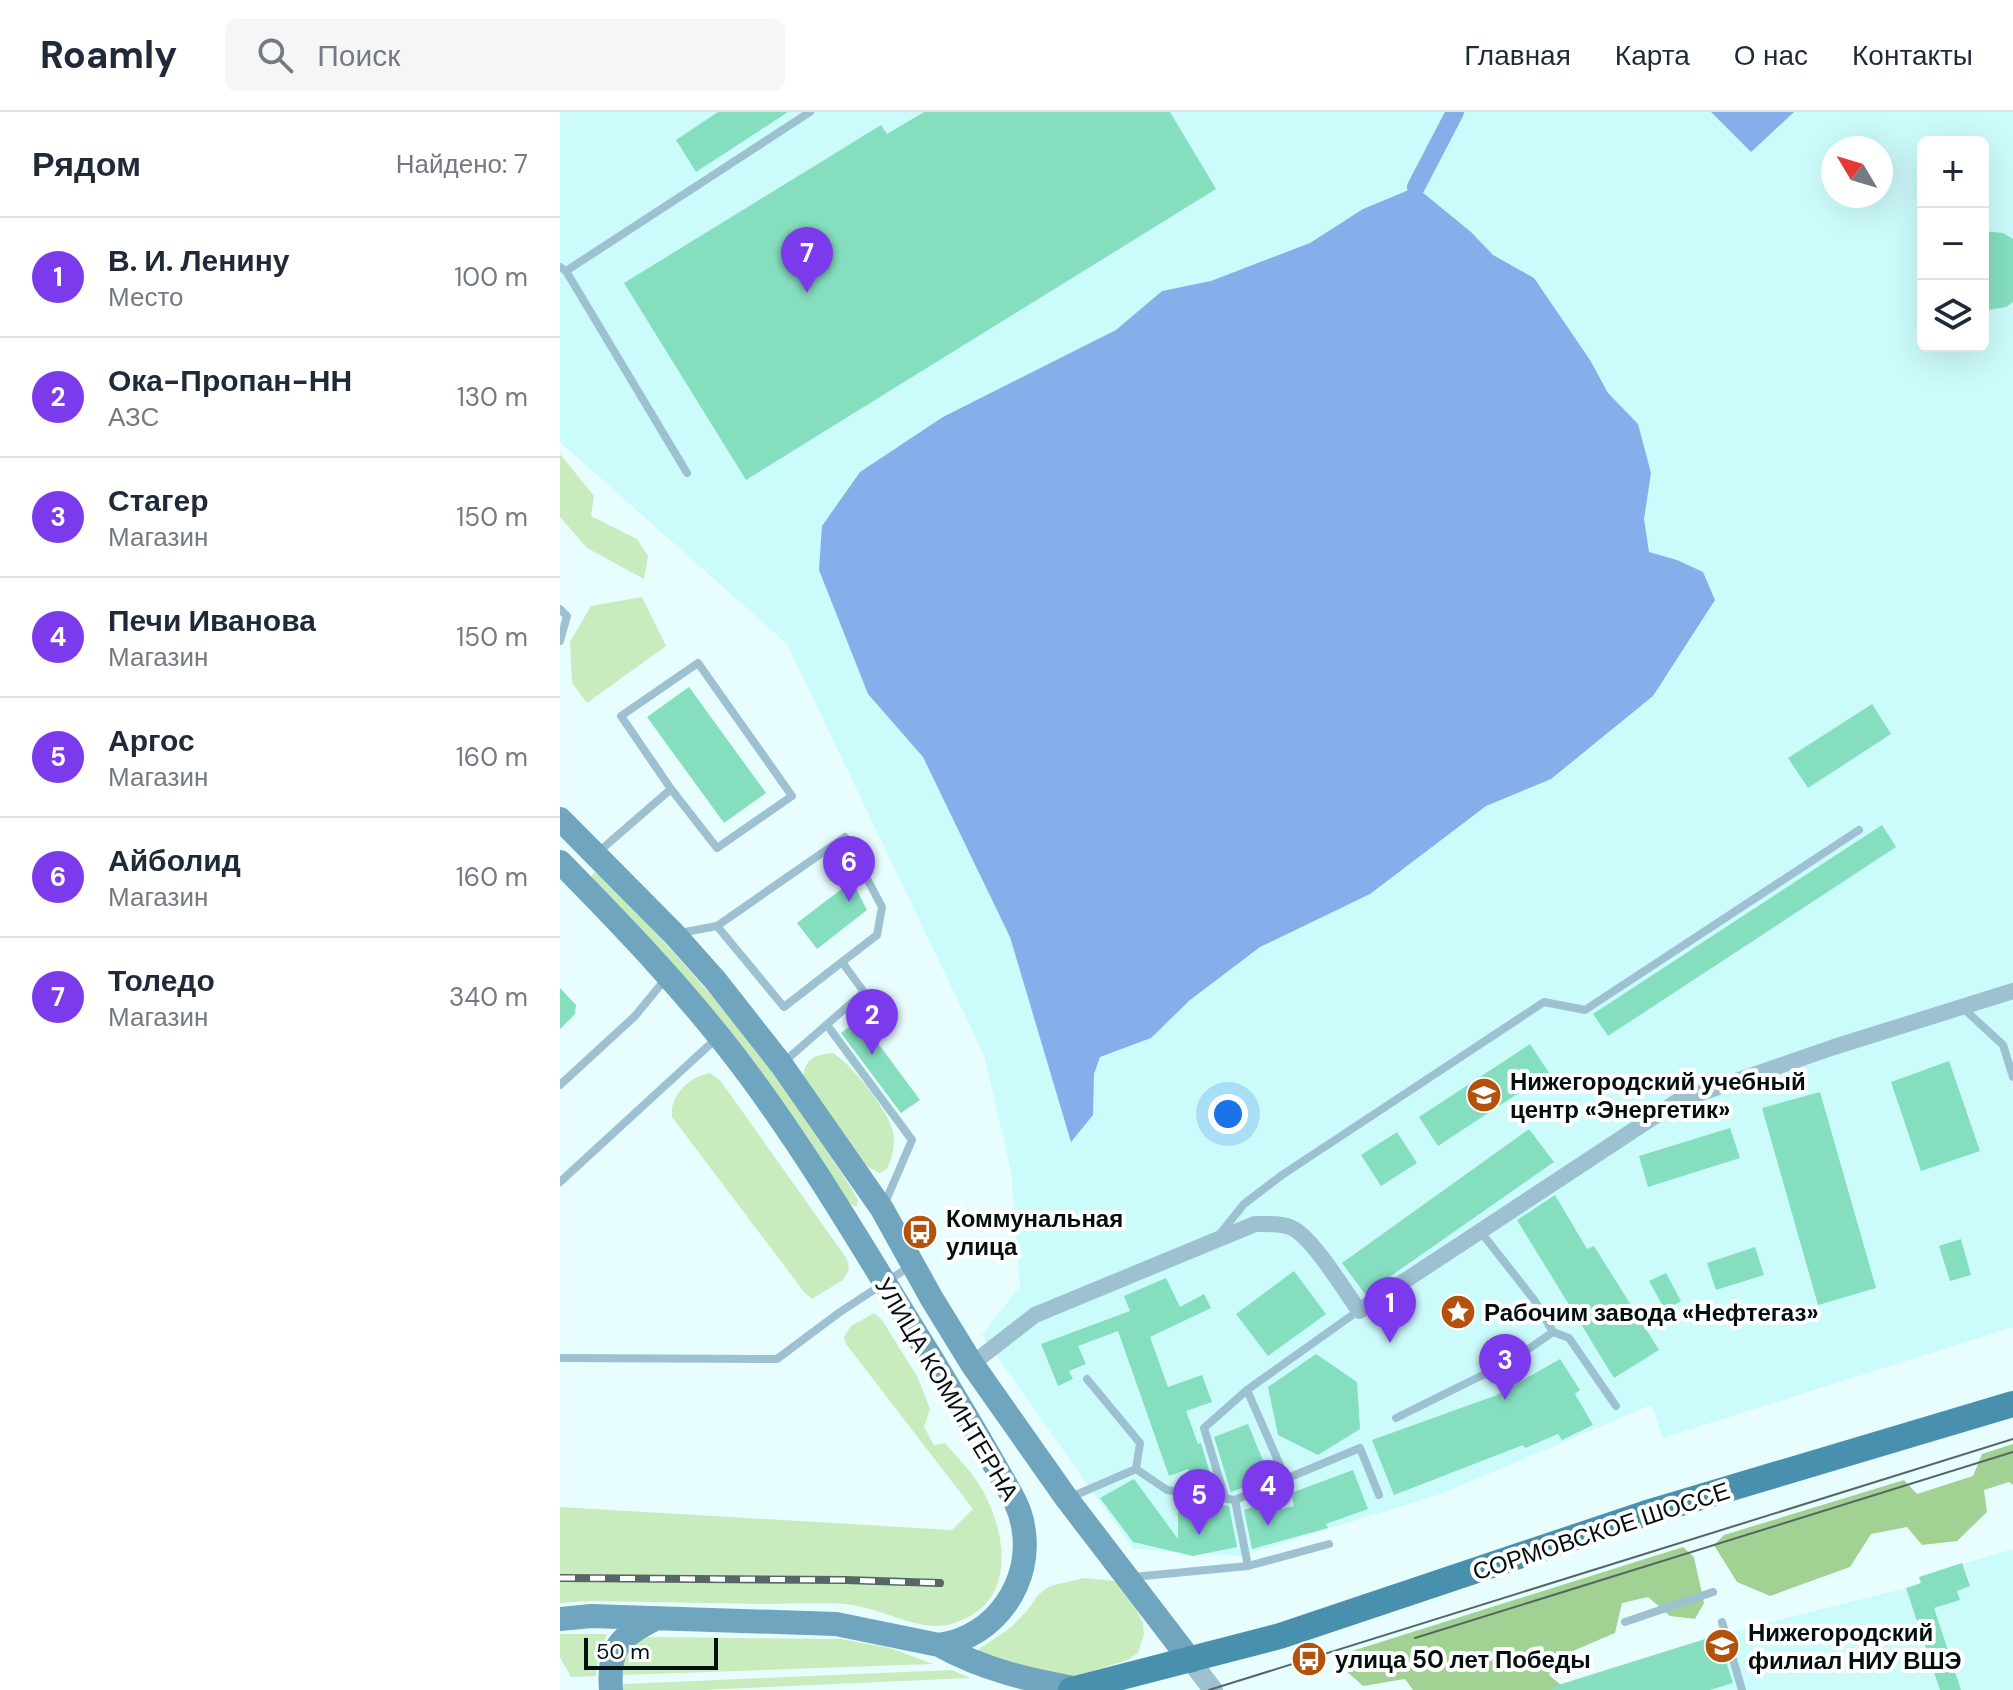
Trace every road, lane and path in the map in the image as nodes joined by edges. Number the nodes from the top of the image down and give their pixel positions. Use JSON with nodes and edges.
{"nodes":[{"id":1,"x":810,"y":112,"type":"edge"},
{"id":2,"x":563,"y":269,"type":"edge"},
{"id":3,"x":687,"y":473,"type":"dead end"},
{"id":4,"x":560,"y":609,"type":"edge"},
{"id":5,"x":560,"y":641,"type":"edge"},
{"id":6,"x":671,"y":789,"type":"junction"},
{"id":7,"x":560,"y":819,"type":"edge"},
{"id":8,"x":1859,"y":830,"type":"dead end"},
{"id":9,"x":596,"y":855,"type":"junction"},
{"id":10,"x":567,"y":869,"type":"edge"},
{"id":11,"x":717,"y":926,"type":"junction"},
{"id":12,"x":674,"y":934,"type":"junction"},
{"id":13,"x":842,"y":962,"type":"junction"},
{"id":14,"x":668,"y":977,"type":"junction"},
{"id":15,"x":2013,"y":991,"type":"edge"},
{"id":16,"x":1962,"y":1007,"type":"junction"},
{"id":17,"x":827,"y":1025,"type":"junction"},
{"id":18,"x":719,"y":1037,"type":"junction"},
{"id":19,"x":781,"y":1064,"type":"junction"},
{"id":20,"x":2013,"y":1077,"type":"edge"},
{"id":21,"x":560,"y":1085,"type":"edge"},
{"id":22,"x":560,"y":1182,"type":"edge"},
{"id":23,"x":882,"y":1209,"type":"junction"},
{"id":24,"x":1479,"y":1230,"type":"junction"},
{"id":25,"x":1216,"y":1238,"type":"junction"},
{"id":26,"x":913,"y":1265,"type":"junction"},
{"id":27,"x":884,"y":1284,"type":"junction"},
{"id":28,"x":1359,"y":1311,"type":"junction"},
{"id":29,"x":1553,"y":1332,"type":"junction"},
{"id":30,"x":560,"y":1358,"type":"edge"},
{"id":31,"x":972,"y":1364,"type":"junction"},
{"id":32,"x":1087,"y":1379,"type":"dead end"},
{"id":33,"x":1247,"y":1390,"type":"junction"},
{"id":34,"x":2013,"y":1404,"type":"edge"},
{"id":35,"x":1616,"y":1406,"type":"dead end"},
{"id":36,"x":1396,"y":1418,"type":"dead end"},
{"id":37,"x":1136,"y":1469,"type":"junction"},
{"id":38,"x":1286,"y":1479,"type":"junction"},
{"id":39,"x":1379,"y":1495,"type":"dead end"},
{"id":40,"x":1225,"y":1498,"type":"junction"},
{"id":41,"x":1067,"y":1499,"type":"junction"},
{"id":42,"x":1235,"y":1500,"type":"junction"},
{"id":43,"x":1329,"y":1544,"type":"dead end"},
{"id":44,"x":1248,"y":1566,"type":"junction"},
{"id":45,"x":1129,"y":1578,"type":"junction"},
{"id":46,"x":1713,"y":1592,"type":"dead end"},
{"id":47,"x":657,"y":1618,"type":"junction"},
{"id":48,"x":560,"y":1619,"type":"edge"},
{"id":49,"x":1625,"y":1622,"type":"dead end"},
{"id":50,"x":1722,"y":1622,"type":"dead end"},
{"id":51,"x":939,"y":1645,"type":"junction"},
{"id":52,"x":1191,"y":1661,"type":"junction"},
{"id":53,"x":1075,"y":1689,"type":"edge"},
{"id":54,"x":611,"y":1690,"type":"edge"},
{"id":55,"x":1213,"y":1690,"type":"edge"},
{"id":56,"x":1742,"y":1690,"type":"edge"}],
"edges":[{"from":1,"to":2,"type":"lane"},
{"from":2,"to":3,"type":"lane"},
{"from":4,"to":5,"type":"lane"},
{"from":6,"to":6,"type":"lane"},
{"from":6,"to":9,"type":"lane"},
{"from":7,"to":9,"type":"main road","name":"УЛИЦА КОМИНТЕРНА"},
{"from":8,"to":25,"type":"lane"},
{"from":9,"to":10,"type":"main road"},
{"from":9,"to":12,"type":"main road","name":"УЛИЦА КОМИНТЕРНА"},
{"from":10,"to":14,"type":"main road","name":"УЛИЦА КОМИНТЕРНА"},
{"from":11,"to":12,"type":"lane"},
{"from":11,"to":13,"type":"lane"},
{"from":11,"to":13,"type":"lane"},
{"from":12,"to":19,"type":"main road","name":"УЛИЦА КОМИНТЕРНА"},
{"from":13,"to":17,"type":"lane"},
{"from":14,"to":18,"type":"main road","name":"УЛИЦА КОМИНТЕРНА"},
{"from":14,"to":21,"type":"lane"},
{"from":15,"to":16,"type":"street"},
{"from":16,"to":20,"type":"lane"},
{"from":16,"to":24,"type":"street"},
{"from":17,"to":19,"type":"lane"},
{"from":17,"to":23,"type":"lane"},
{"from":18,"to":22,"type":"lane"},
{"from":18,"to":27,"type":"main road","name":"УЛИЦА КОМИНТЕРНА"},
{"from":19,"to":23,"type":"main road","name":"УЛИЦА КОМИНТЕРНА"},
{"from":23,"to":26,"type":"main road","name":"УЛИЦА КОМИНТЕРНА"},
{"from":24,"to":28,"type":"street"},
{"from":24,"to":29,"type":"lane"},
{"from":25,"to":28,"type":"street"},
{"from":25,"to":31,"type":"street"},
{"from":26,"to":27,"type":"lane"},
{"from":26,"to":31,"type":"main road","name":"УЛИЦА КОМИНТЕРНА"},
{"from":27,"to":30,"type":"lane"},
{"from":27,"to":51,"type":"main road","name":"УЛИЦА КОМИНТЕРНА"},
{"from":28,"to":33,"type":"lane"},
{"from":29,"to":35,"type":"lane"},
{"from":29,"to":36,"type":"lane"},
{"from":31,"to":41,"type":"main road","name":"УЛИЦА КОМИНТЕРНА"},
{"from":32,"to":37,"type":"lane"},
{"from":33,"to":38,"type":"lane"},
{"from":33,"to":40,"type":"lane"},
{"from":34,"to":52,"type":"main road","name":"СОРМОВСКОЕ ШОССЕ"},
{"from":37,"to":40,"type":"lane"},
{"from":37,"to":41,"type":"lane"},
{"from":38,"to":39,"type":"lane"},
{"from":38,"to":42,"type":"lane"},
{"from":40,"to":42,"type":"lane"},
{"from":41,"to":45,"type":"main road","name":"УЛИЦА КОМИНТЕРНА"},
{"from":42,"to":44,"type":"lane"},
{"from":43,"to":44,"type":"lane"},
{"from":44,"to":45,"type":"lane"},
{"from":45,"to":52,"type":"main road","name":"УЛИЦА КОМИНТЕРНА"},
{"from":46,"to":49,"type":"lane"},
{"from":47,"to":48,"type":"main road","name":"УЛИЦА КОМИНТЕРНА"},
{"from":47,"to":51,"type":"main road","name":"УЛИЦА КОМИНТЕРНА"},
{"from":47,"to":54,"type":"main road"},
{"from":50,"to":56,"type":"lane"},
{"from":51,"to":53,"type":"main road"},
{"from":52,"to":53,"type":"main road"},
{"from":52,"to":55,"type":"street"}]}
